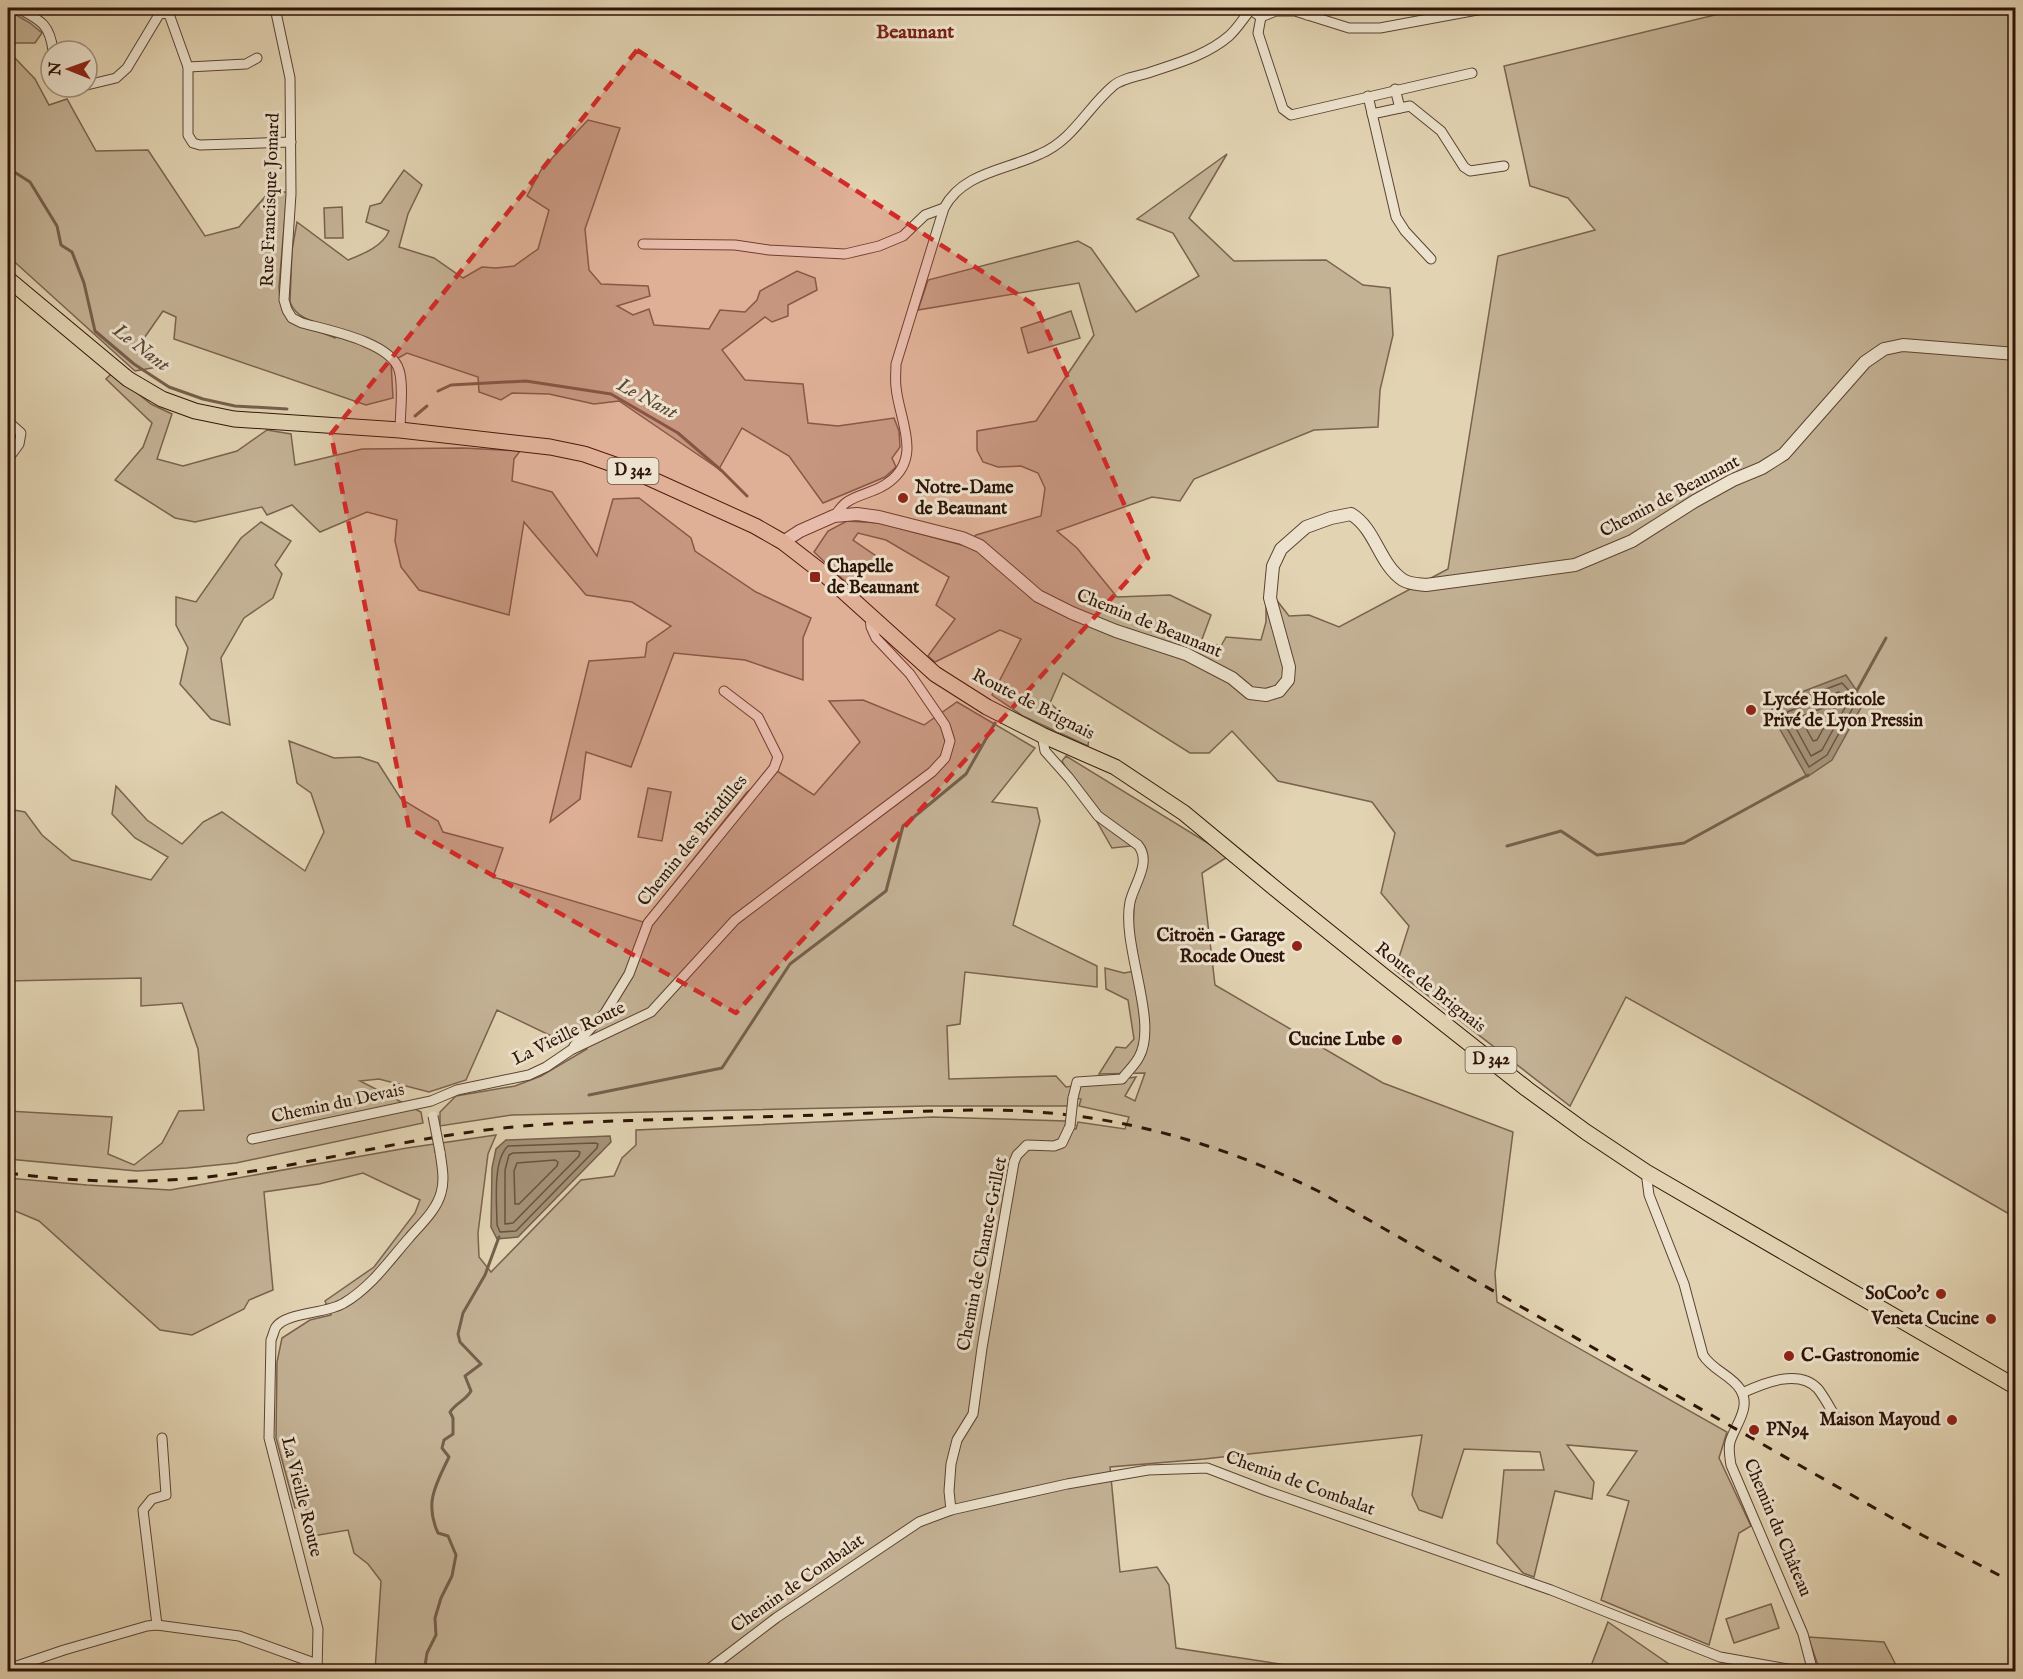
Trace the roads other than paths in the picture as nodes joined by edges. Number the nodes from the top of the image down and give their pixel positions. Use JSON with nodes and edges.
{"nodes":[{"id":1,"x":18,"y":8,"type":"edge"},
{"id":2,"x":275,"y":8,"type":"edge"},
{"id":3,"x":1251,"y":8,"type":"edge"},
{"id":4,"x":1324,"y":8,"type":"edge"},
{"id":5,"x":1488,"y":8,"type":"edge"},
{"id":6,"x":162,"y":10,"type":"edge"},
{"id":7,"x":1307,"y":15,"type":"junction"},
{"id":8,"x":1261,"y":17,"type":"junction"},
{"id":9,"x":51,"y":39,"type":"edge"},
{"id":10,"x":257,"y":58,"type":"dead end"},
{"id":11,"x":188,"y":67,"type":"junction"},
{"id":12,"x":1472,"y":73,"type":"dead end"},
{"id":13,"x":99,"y":82,"type":"edge"},
{"id":14,"x":1395,"y":89,"type":"junction"},
{"id":15,"x":1368,"y":96,"type":"junction"},
{"id":16,"x":1400,"y":108,"type":"junction"},
{"id":17,"x":1372,"y":114,"type":"junction"},
{"id":18,"x":291,"y":142,"type":"junction"},
{"id":19,"x":1504,"y":166,"type":"dead end"},
{"id":20,"x":944,"y":208,"type":"junction"},
{"id":21,"x":643,"y":244,"type":"dead end"},
{"id":22,"x":1431,"y":259,"type":"dead end"},
{"id":23,"x":8,"y":279,"type":"edge"},
{"id":24,"x":2016,"y":354,"type":"edge"},
{"id":25,"x":8,"y":423,"type":"edge"},
{"id":26,"x":400,"y":430,"type":"junction"},
{"id":27,"x":8,"y":459,"type":"edge"},
{"id":28,"x":834,"y":516,"type":"junction"},
{"id":29,"x":783,"y":542,"type":"junction"},
{"id":30,"x":870,"y":615,"type":"junction"},
{"id":31,"x":724,"y":691,"type":"dead end"},
{"id":32,"x":1042,"y":735,"type":"junction"},
{"id":33,"x":571,"y":1050,"type":"junction"},
{"id":34,"x":431,"y":1101,"type":"junction"},
{"id":35,"x":252,"y":1139,"type":"dead end"},
{"id":36,"x":1646,"y":1172,"type":"junction"},
{"id":37,"x":2016,"y":1387,"type":"edge"},
{"id":38,"x":1742,"y":1393,"type":"junction"},
{"id":39,"x":1836,"y":1418,"type":"dead end"},
{"id":40,"x":162,"y":1438,"type":"dead end"},
{"id":41,"x":951,"y":1510,"type":"junction"},
{"id":42,"x":157,"y":1625,"type":"junction"},
{"id":43,"x":317,"y":1668,"type":"edge"},
{"id":44,"x":8,"y":1669,"type":"edge"},
{"id":45,"x":705,"y":1671,"type":"edge"},
{"id":46,"x":1805,"y":1671,"type":"edge"},
{"id":47,"x":1813,"y":1671,"type":"edge"}],
"edges":[{"from":1,"to":9,"type":"street"},
{"from":2,"to":18,"type":"street","name":"Rue Francisque Jomard"},
{"from":3,"to":8,"type":"street"},
{"from":3,"to":20,"type":"street"},
{"from":4,"to":7,"type":"street"},
{"from":5,"to":7,"type":"street"},
{"from":6,"to":11,"type":"street"},
{"from":6,"to":13,"type":"street"},
{"from":7,"to":8,"type":"street"},
{"from":8,"to":15,"type":"street"},
{"from":10,"to":11,"type":"street"},
{"from":11,"to":18,"type":"street"},
{"from":12,"to":14,"type":"street"},
{"from":14,"to":15,"type":"street"},
{"from":14,"to":16,"type":"street"},
{"from":15,"to":17,"type":"street"},
{"from":16,"to":17,"type":"street"},
{"from":16,"to":19,"type":"street"},
{"from":17,"to":22,"type":"street"},
{"from":18,"to":26,"type":"street","name":"Rue Francisque Jomard"},
{"from":20,"to":21,"type":"street"},
{"from":20,"to":28,"type":"street"},
{"from":23,"to":26,"type":"main road","number":"D 342"},
{"from":24,"to":28,"type":"street","name":"Chemin de Beaunant"},
{"from":25,"to":27,"type":"street"},
{"from":26,"to":29,"type":"main road","number":"D 342"},
{"from":28,"to":29,"type":"street","name":"Chemin de Beaunant"},
{"from":29,"to":30,"type":"main road","number":"D 342"},
{"from":30,"to":32,"type":"main road","name":"Route de Brignais","number":"D 342"},
{"from":30,"to":33,"type":"street","name":"La Vieille Route"},
{"from":31,"to":33,"type":"street","name":"Chemin des Brindilles"},
{"from":32,"to":36,"type":"main road","name":"Route de Brignais","number":"D 342"},
{"from":32,"to":41,"type":"street","name":"Chemin de Chante-Grillet","bridge":true},
{"from":33,"to":34,"type":"street","name":"La Vieille Route"},
{"from":34,"to":35,"type":"street","name":"Chemin du Devais"},
{"from":34,"to":43,"type":"street","name":"La Vieille Route","bridge":true},
{"from":36,"to":37,"type":"main road","name":"Route de Brignais","number":"D 342"},
{"from":36,"to":38,"type":"street"},
{"from":38,"to":39,"type":"street"},
{"from":38,"to":47,"type":"street","name":"Chemin du Château"},
{"from":40,"to":42,"type":"street"},
{"from":41,"to":45,"type":"street","name":"Chemin de Combalat"},
{"from":41,"to":46,"type":"street","name":"Chemin de Combalat"},
{"from":42,"to":43,"type":"street"},
{"from":42,"to":44,"type":"street"}]}
